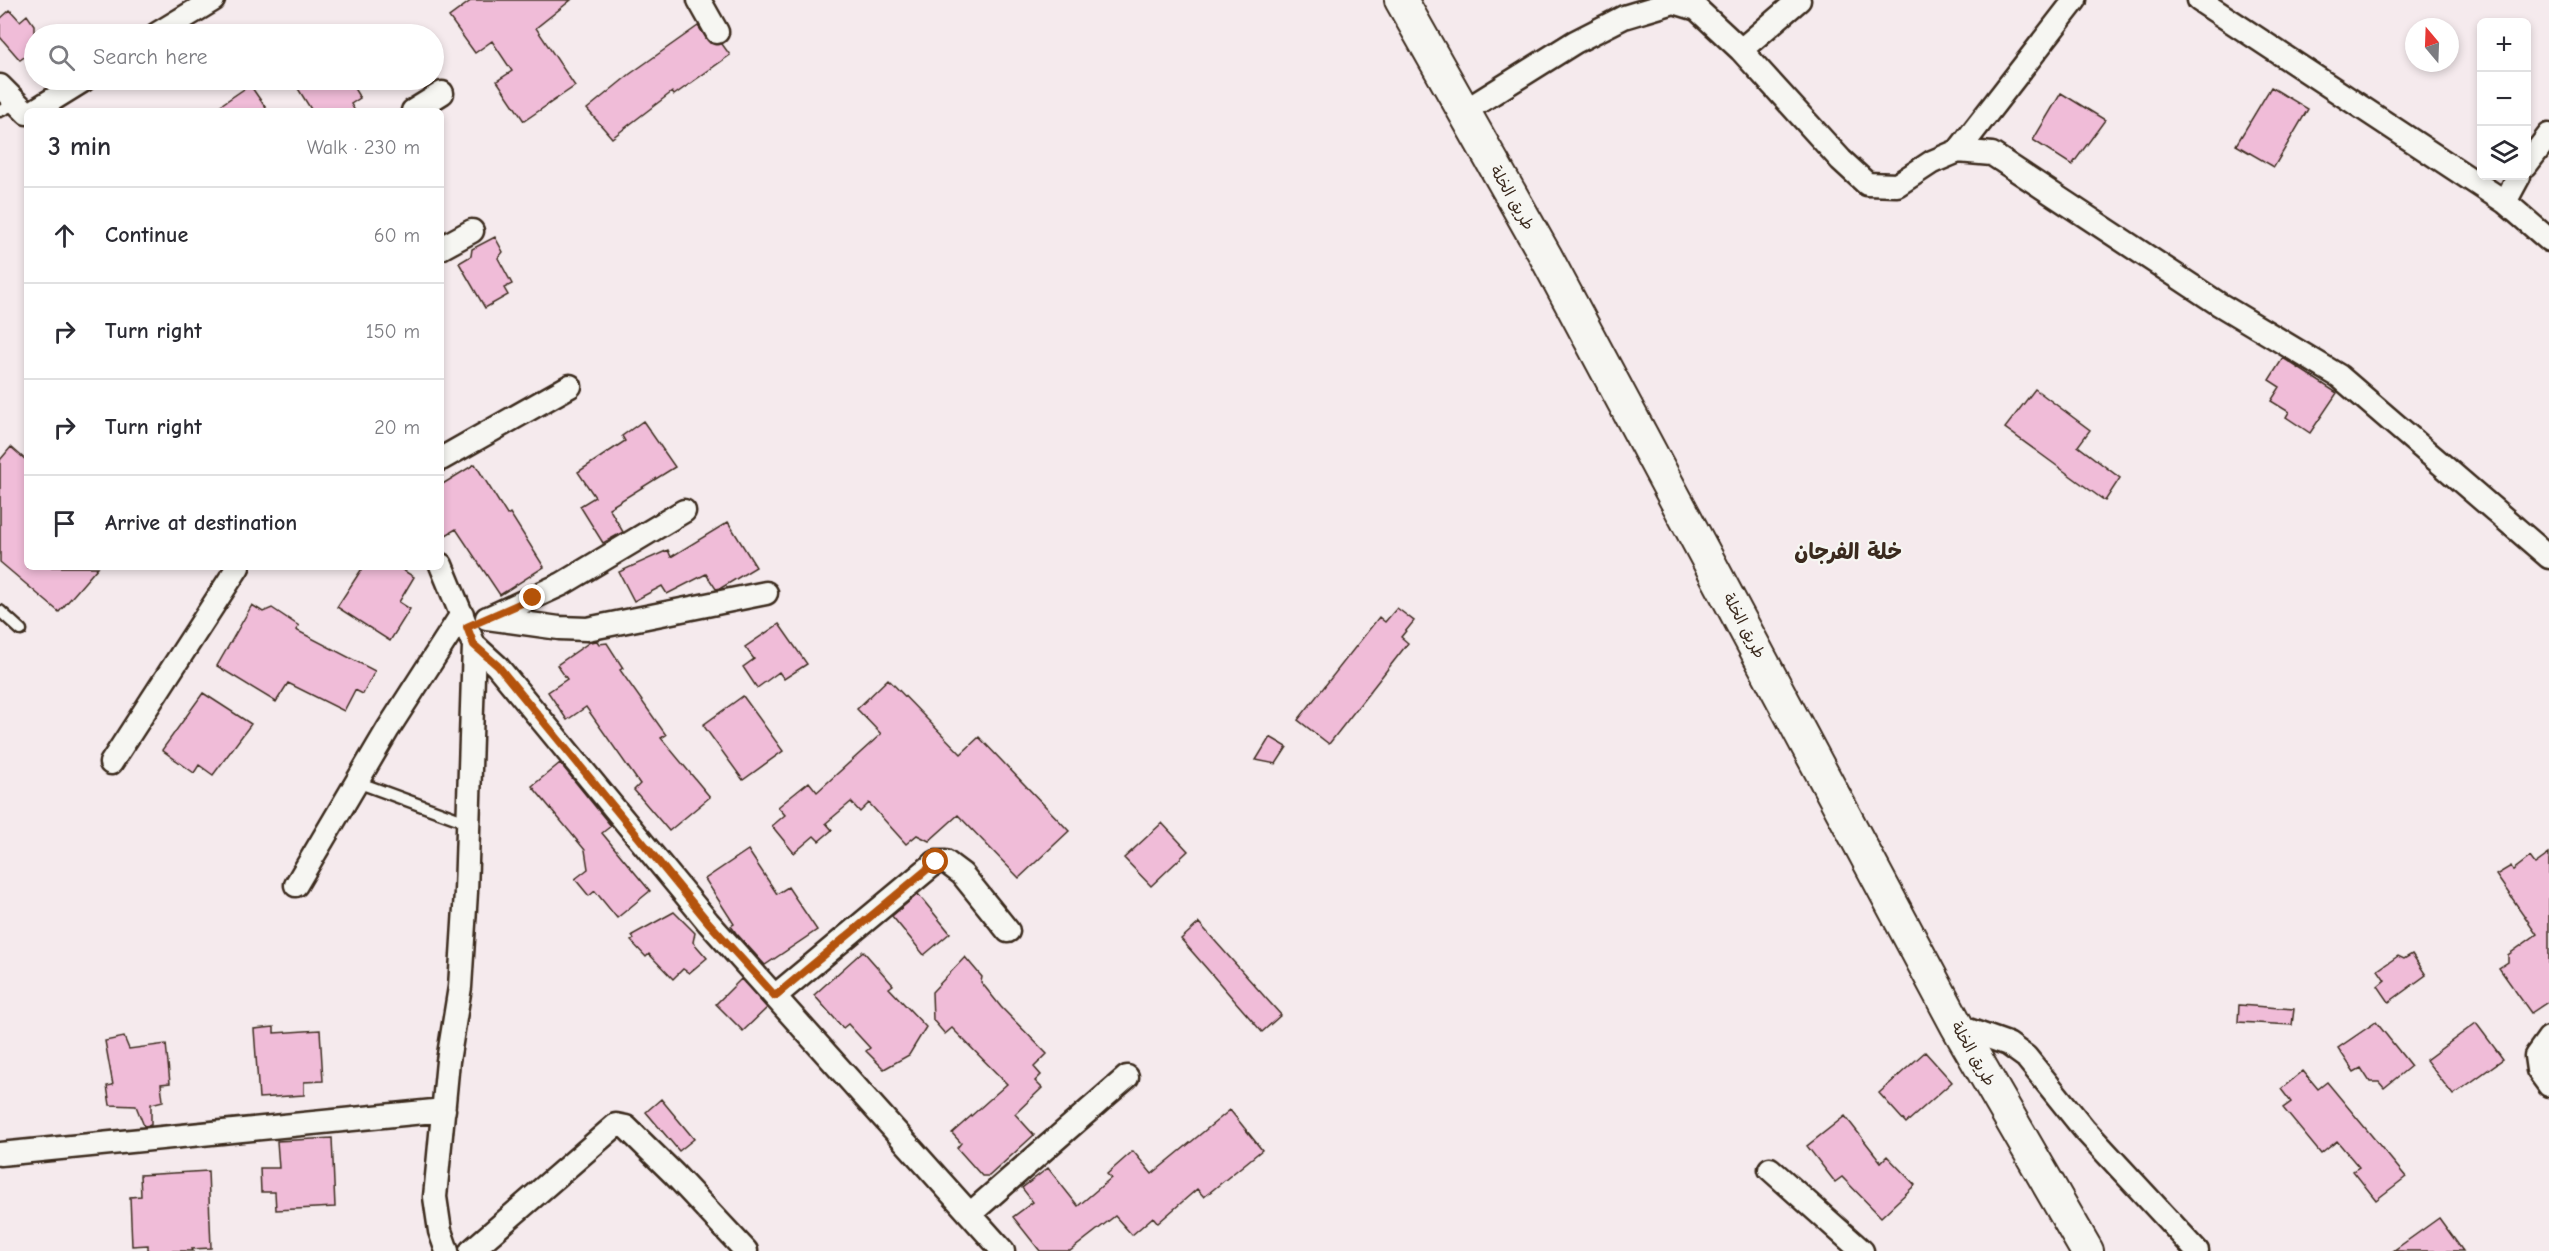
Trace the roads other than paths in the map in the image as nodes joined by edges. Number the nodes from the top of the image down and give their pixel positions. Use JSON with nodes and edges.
{"nodes":[{"id":1,"x":213,"y":0,"type":"edge"},
{"id":2,"x":699,"y":0,"type":"edge"},
{"id":3,"x":1401,"y":0,"type":"edge"},
{"id":4,"x":1799,"y":0,"type":"edge"},
{"id":5,"x":2075,"y":0,"type":"edge"},
{"id":6,"x":2199,"y":0,"type":"edge"},
{"id":7,"x":173,"y":24,"type":"edge"},
{"id":8,"x":717,"y":32,"type":"dead end"},
{"id":9,"x":1741,"y":50,"type":"junction"},
{"id":10,"x":0,"y":86,"type":"edge"},
{"id":11,"x":62,"y":90,"type":"edge"},
{"id":12,"x":442,"y":93,"type":"dead end"},
{"id":13,"x":418,"y":108,"type":"edge"},
{"id":14,"x":19,"y":110,"type":"edge"},
{"id":15,"x":1463,"y":112,"type":"junction"},
{"id":16,"x":2549,"y":135,"type":"edge"},
{"id":17,"x":1958,"y":151,"type":"junction"},
{"id":18,"x":2531,"y":158,"type":"edge"},
{"id":19,"x":2517,"y":180,"type":"edge"},
{"id":20,"x":2505,"y":202,"type":"junction"},
{"id":21,"x":472,"y":231,"type":"dead end"},
{"id":22,"x":2549,"y":240,"type":"edge"},
{"id":23,"x":444,"y":246,"type":"edge"},
{"id":24,"x":570,"y":386,"type":"dead end"},
{"id":25,"x":444,"y":457,"type":"edge"},
{"id":26,"x":684,"y":511,"type":"dead end"},
{"id":27,"x":2549,"y":557,"type":"edge"},
{"id":28,"x":236,"y":570,"type":"edge"},
{"id":29,"x":444,"y":570,"type":"edge"},
{"id":30,"x":766,"y":593,"type":"dead end"},
{"id":31,"x":0,"y":611,"type":"edge"},
{"id":32,"x":472,"y":626,"type":"junction"},
{"id":33,"x":21,"y":630,"type":"dead end"},
{"id":34,"x":111,"y":763,"type":"dead end"},
{"id":35,"x":357,"y":782,"type":"junction"},
{"id":36,"x":468,"y":824,"type":"junction"},
{"id":37,"x":296,"y":885,"type":"dead end"},
{"id":38,"x":1008,"y":932,"type":"dead end"},
{"id":39,"x":775,"y":996,"type":"junction"},
{"id":40,"x":1957,"y":1026,"type":"junction"},
{"id":41,"x":2549,"y":1038,"type":"edge"},
{"id":42,"x":1126,"y":1077,"type":"dead end"},
{"id":43,"x":2549,"y":1085,"type":"edge"},
{"id":44,"x":444,"y":1110,"type":"junction"},
{"id":45,"x":0,"y":1154,"type":"edge"},
{"id":46,"x":1770,"y":1169,"type":"dead end"},
{"id":47,"x":970,"y":1214,"type":"junction"},
{"id":48,"x":446,"y":1250,"type":"edge"},
{"id":49,"x":471,"y":1251,"type":"edge"},
{"id":50,"x":746,"y":1251,"type":"edge"},
{"id":51,"x":1003,"y":1251,"type":"edge"},
{"id":52,"x":1862,"y":1251,"type":"edge"},
{"id":53,"x":2087,"y":1251,"type":"edge"},
{"id":54,"x":2197,"y":1251,"type":"edge"}],
"edges":[{"from":1,"to":7,"type":"street"},
{"from":2,"to":8,"type":"street"},
{"from":3,"to":15,"type":"street","name":"طريق الخلة"},
{"from":4,"to":9,"type":"street"},
{"from":5,"to":17,"type":"street"},
{"from":6,"to":20,"type":"street"},
{"from":9,"to":15,"type":"street"},
{"from":9,"to":17,"type":"street"},
{"from":10,"to":14,"type":"street"},
{"from":11,"to":14,"type":"street"},
{"from":12,"to":13,"type":"street"},
{"from":15,"to":40,"type":"street","name":"طريق الخلة"},
{"from":16,"to":18,"type":"street"},
{"from":17,"to":27,"type":"street"},
{"from":19,"to":20,"type":"street"},
{"from":20,"to":22,"type":"street"},
{"from":21,"to":23,"type":"street"},
{"from":24,"to":25,"type":"street"},
{"from":26,"to":32,"type":"street"},
{"from":28,"to":34,"type":"street"},
{"from":29,"to":32,"type":"street"},
{"from":30,"to":32,"type":"street"},
{"from":31,"to":33,"type":"lane"},
{"from":32,"to":35,"type":"street"},
{"from":32,"to":36,"type":"street"},
{"from":32,"to":39,"type":"street"},
{"from":35,"to":36,"type":"lane"},
{"from":35,"to":37,"type":"street"},
{"from":36,"to":44,"type":"street"},
{"from":38,"to":39,"type":"street"},
{"from":39,"to":47,"type":"street"},
{"from":40,"to":53,"type":"street","name":"طريق الخلة"},
{"from":40,"to":54,"type":"street"},
{"from":41,"to":43,"type":"street"},
{"from":42,"to":47,"type":"street"},
{"from":44,"to":45,"type":"street"},
{"from":44,"to":48,"type":"street"},
{"from":46,"to":52,"type":"street"},
{"from":47,"to":51,"type":"street"},
{"from":49,"to":50,"type":"street"}]}
